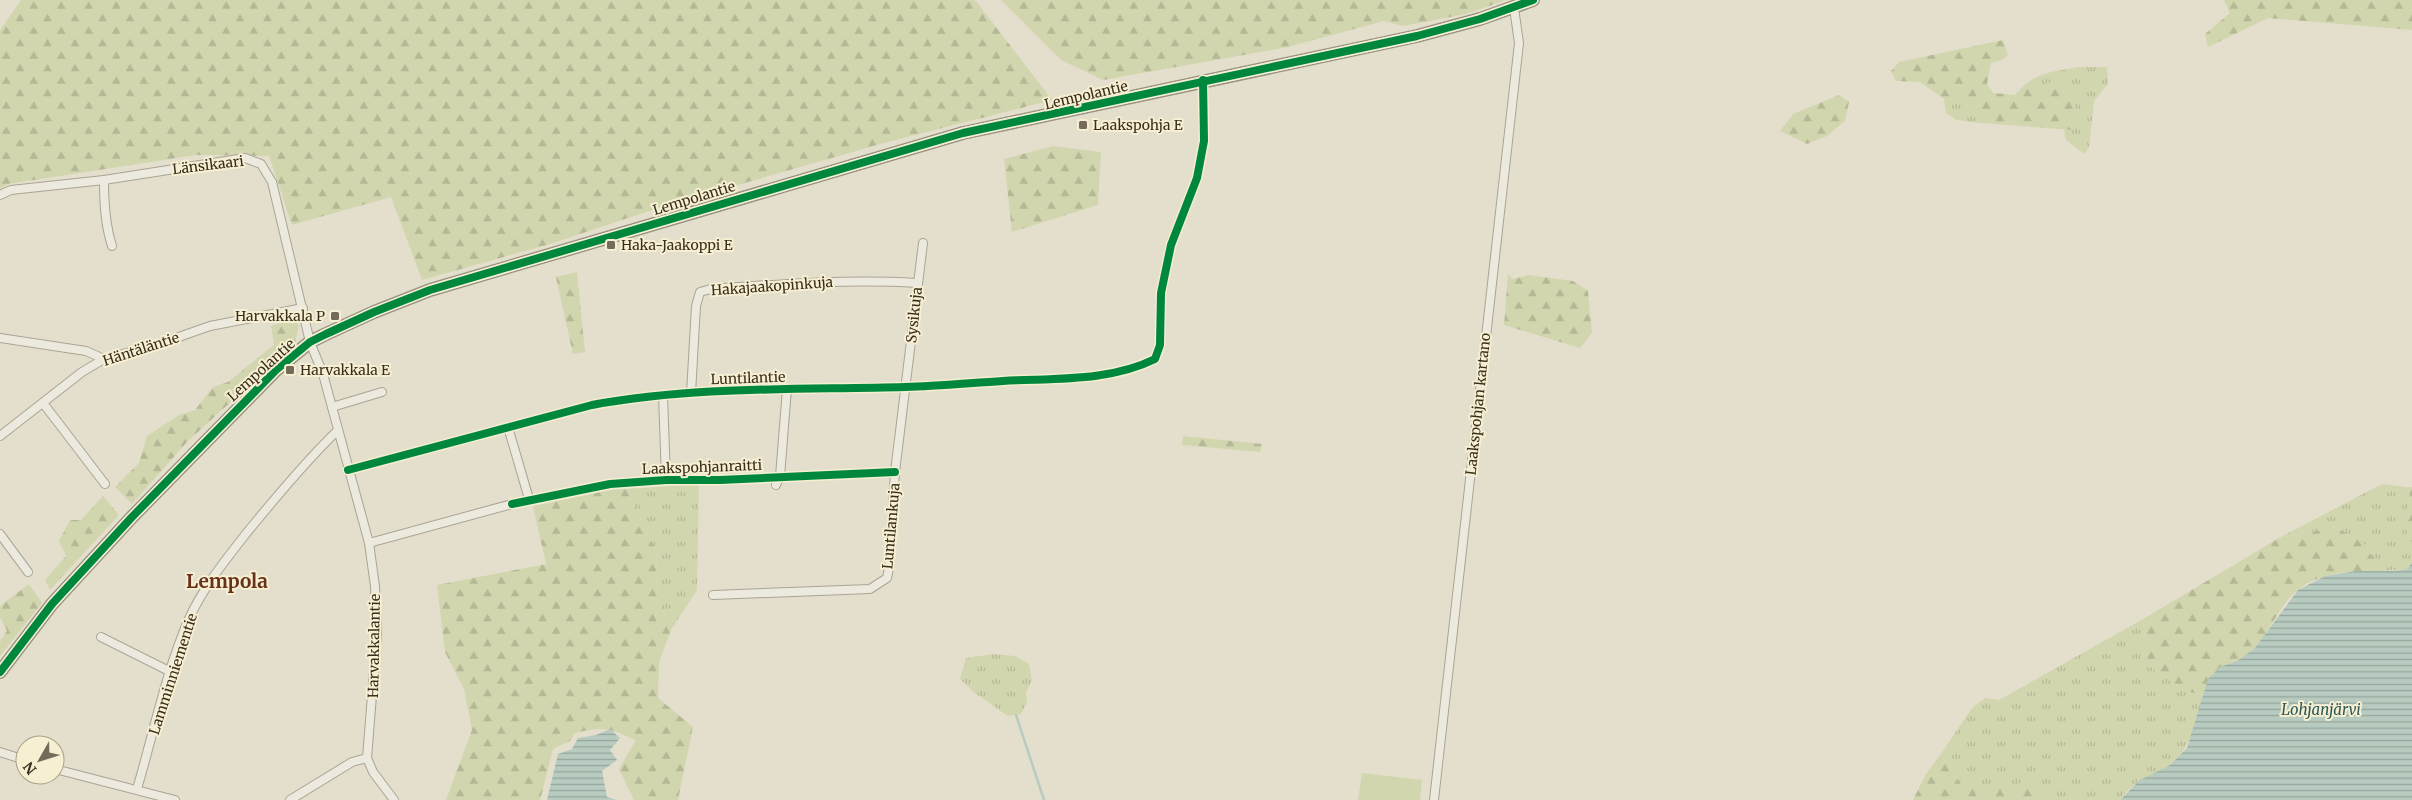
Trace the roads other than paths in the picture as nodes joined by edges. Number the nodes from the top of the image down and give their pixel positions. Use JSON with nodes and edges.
{"nodes":[{"id":1,"x":1534,"y":0,"type":"edge"},
{"id":2,"x":1514,"y":8,"type":"junction"},
{"id":3,"x":1203,"y":80,"type":"junction"},
{"id":4,"x":104,"y":180,"type":"junction"},
{"id":5,"x":0,"y":195,"type":"edge"},
{"id":6,"x":923,"y":243,"type":"dead end"},
{"id":7,"x":112,"y":246,"type":"dead end"},
{"id":8,"x":917,"y":283,"type":"junction"},
{"id":9,"x":303,"y":308,"type":"junction"},
{"id":10,"x":0,"y":338,"type":"edge"},
{"id":11,"x":310,"y":342,"type":"junction"},
{"id":12,"x":104,"y":359,"type":"junction"},
{"id":13,"x":906,"y":387,"type":"junction"},
{"id":14,"x":787,"y":389,"type":"junction"},
{"id":15,"x":382,"y":392,"type":"dead end"},
{"id":16,"x":691,"y":393,"type":"junction"},
{"id":17,"x":664,"y":395,"type":"junction"},
{"id":18,"x":43,"y":403,"type":"junction"},
{"id":19,"x":332,"y":407,"type":"junction"},
{"id":20,"x":508,"y":427,"type":"junction"},
{"id":21,"x":338,"y":430,"type":"junction"},
{"id":22,"x":0,"y":436,"type":"edge"},
{"id":23,"x":348,"y":470,"type":"junction"},
{"id":24,"x":666,"y":480,"type":"dead end"},
{"id":25,"x":105,"y":484,"type":"dead end"},
{"id":26,"x":776,"y":485,"type":"dead end"},
{"id":27,"x":529,"y":500,"type":"dead end"},
{"id":28,"x":512,"y":504,"type":"dead end"},
{"id":29,"x":0,"y":534,"type":"edge"},
{"id":30,"x":369,"y":543,"type":"junction"},
{"id":31,"x":28,"y":572,"type":"dead end"},
{"id":32,"x":713,"y":595,"type":"dead end"},
{"id":33,"x":101,"y":637,"type":"dead end"},
{"id":34,"x":0,"y":672,"type":"edge"},
{"id":35,"x":171,"y":672,"type":"junction"},
{"id":36,"x":0,"y":752,"type":"edge"},
{"id":37,"x":15,"y":757,"type":"edge"},
{"id":38,"x":367,"y":758,"type":"junction"},
{"id":39,"x":65,"y":771,"type":"edge"},
{"id":40,"x":138,"y":788,"type":"junction"},
{"id":41,"x":174,"y":800,"type":"edge"},
{"id":42,"x":290,"y":800,"type":"edge"},
{"id":43,"x":394,"y":800,"type":"edge"},
{"id":44,"x":1434,"y":800,"type":"edge"}],
"edges":[{"from":1,"to":2,"type":"street","name":"Lempolantie"},
{"from":2,"to":3,"type":"street","name":"Lempolantie"},
{"from":2,"to":44,"type":"street","name":"Laakspohjan kartano"},
{"from":3,"to":11,"type":"street","name":"Lempolantie"},
{"from":3,"to":13,"type":"street","name":"Luntilantie"},
{"from":4,"to":5,"type":"street","name":"Länsikaari"},
{"from":4,"to":7,"type":"street"},
{"from":4,"to":9,"type":"street","name":"Länsikaari"},
{"from":6,"to":8,"type":"street","name":"Sysikuja"},
{"from":8,"to":13,"type":"street","name":"Sysikuja"},
{"from":8,"to":16,"type":"street","name":"Hakajaakopinkuja"},
{"from":9,"to":11,"type":"street","name":"Länsikaari"},
{"from":9,"to":12,"type":"street","name":"Häntäläntie"},
{"from":10,"to":12,"type":"street"},
{"from":11,"to":19,"type":"street","name":"Harvakkalantie"},
{"from":11,"to":34,"type":"street","name":"Lempolantie"},
{"from":12,"to":18,"type":"street","name":"Häntäläntie"},
{"from":13,"to":14,"type":"street","name":"Luntilantie"},
{"from":13,"to":32,"type":"street","name":"Luntilankuja"},
{"from":14,"to":16,"type":"street","name":"Luntilantie"},
{"from":14,"to":26,"type":"street"},
{"from":15,"to":19,"type":"street"},
{"from":16,"to":17,"type":"street","name":"Luntilantie"},
{"from":17,"to":20,"type":"street","name":"Luntilantie"},
{"from":17,"to":24,"type":"street"},
{"from":18,"to":22,"type":"street","name":"Häntäläntie"},
{"from":18,"to":25,"type":"street"},
{"from":19,"to":21,"type":"street","name":"Harvakkalantie"},
{"from":20,"to":23,"type":"street","name":"Luntilantie"},
{"from":20,"to":27,"type":"street"},
{"from":21,"to":23,"type":"street","name":"Harvakkalantie"},
{"from":21,"to":35,"type":"street","name":"Lamminniementie"},
{"from":23,"to":30,"type":"street","name":"Harvakkalantie"},
{"from":28,"to":30,"type":"street"},
{"from":29,"to":31,"type":"street"},
{"from":30,"to":38,"type":"street","name":"Harvakkalantie"},
{"from":33,"to":35,"type":"street"},
{"from":35,"to":40,"type":"street","name":"Lamminniementie"},
{"from":36,"to":37,"type":"street"},
{"from":38,"to":42,"type":"street"},
{"from":38,"to":43,"type":"street"},
{"from":39,"to":40,"type":"street"},
{"from":40,"to":41,"type":"street"}]}
